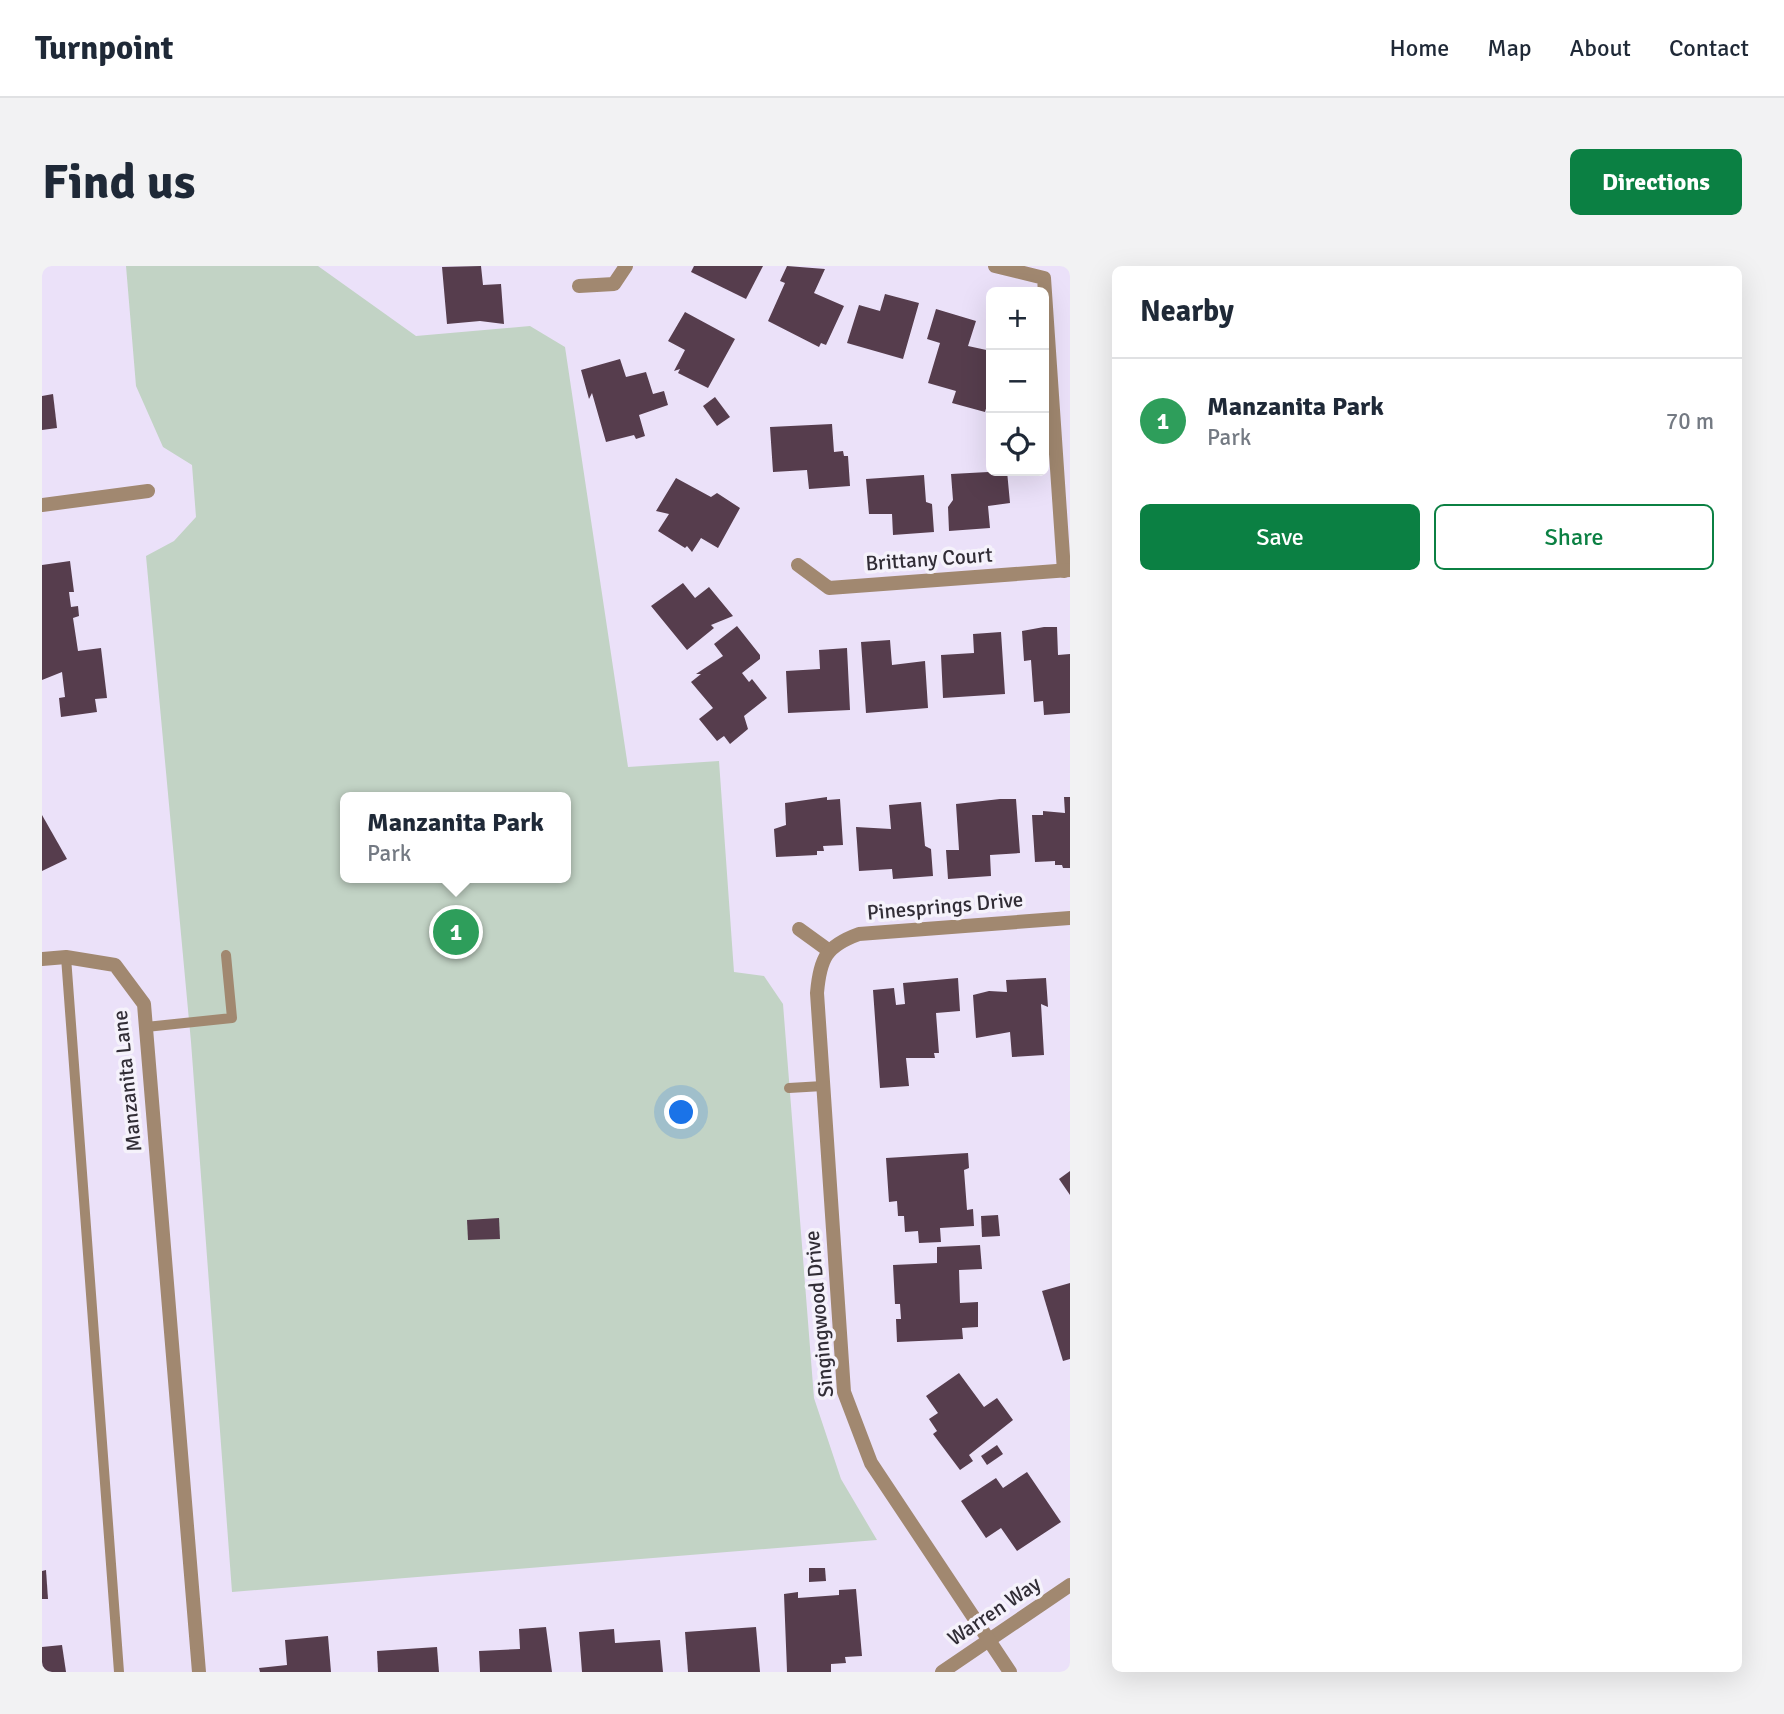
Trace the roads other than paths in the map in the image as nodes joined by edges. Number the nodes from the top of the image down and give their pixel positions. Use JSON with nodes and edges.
{"nodes":[{"id":1,"x":626,"y":266,"type":"edge"},
{"id":2,"x":995,"y":266,"type":"edge"},
{"id":3,"x":579,"y":286,"type":"dead end"},
{"id":4,"x":148,"y":491,"type":"dead end"},
{"id":5,"x":42,"y":505,"type":"edge"},
{"id":6,"x":798,"y":565,"type":"dead end"},
{"id":7,"x":1067,"y":571,"type":"edge"},
{"id":8,"x":1070,"y":918,"type":"edge"},
{"id":9,"x":799,"y":929,"type":"dead end"},
{"id":10,"x":828,"y":950,"type":"junction"},
{"id":11,"x":226,"y":955,"type":"dead end"},
{"id":12,"x":66,"y":957,"type":"junction"},
{"id":13,"x":42,"y":959,"type":"edge"},
{"id":14,"x":146,"y":1027,"type":"junction"},
{"id":15,"x":823,"y":1086,"type":"junction"},
{"id":16,"x":789,"y":1088,"type":"dead end"},
{"id":17,"x":1070,"y":1585,"type":"edge"},
{"id":18,"x":989,"y":1640,"type":"junction"},
{"id":19,"x":119,"y":1672,"type":"edge"},
{"id":20,"x":199,"y":1672,"type":"edge"},
{"id":21,"x":942,"y":1672,"type":"edge"},
{"id":22,"x":1010,"y":1672,"type":"edge"}],
"edges":[{"from":1,"to":3,"type":"street"},
{"from":2,"to":7,"type":"street"},
{"from":4,"to":5,"type":"street"},
{"from":6,"to":7,"type":"street","name":"Brittany Court"},
{"from":8,"to":10,"type":"street","name":"Pinesprings Drive"},
{"from":9,"to":10,"type":"street"},
{"from":10,"to":15,"type":"street","name":"Singingwood Drive"},
{"from":11,"to":14,"type":"lane"},
{"from":12,"to":13,"type":"street","name":"Manzanita Lane"},
{"from":12,"to":14,"type":"street","name":"Manzanita Lane"},
{"from":12,"to":19,"type":"lane"},
{"from":14,"to":20,"type":"street","name":"Manzanita Lane"},
{"from":15,"to":16,"type":"lane"},
{"from":15,"to":18,"type":"street","name":"Singingwood Drive"},
{"from":17,"to":18,"type":"street","name":"Warren Way"},
{"from":18,"to":21,"type":"street","name":"Warren Way"},
{"from":18,"to":22,"type":"street","name":"Singingwood Drive"}]}
